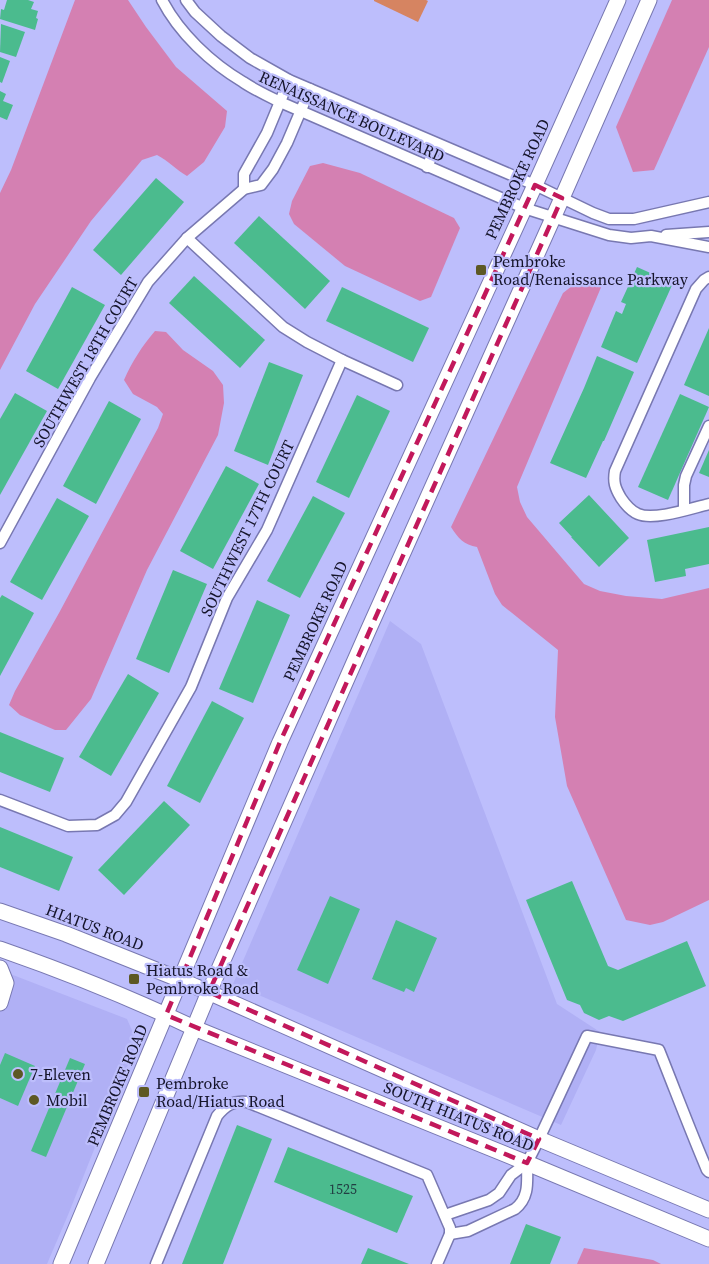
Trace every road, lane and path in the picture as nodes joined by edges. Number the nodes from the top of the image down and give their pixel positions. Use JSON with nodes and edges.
{"nodes":[{"id":1,"x":162,"y":0,"type":"edge"},
{"id":2,"x":186,"y":0,"type":"edge"},
{"id":3,"x":618,"y":0,"type":"edge"},
{"id":4,"x":649,"y":0,"type":"edge"},
{"id":5,"x":289,"y":80,"type":"junction"},
{"id":6,"x":310,"y":89,"type":"junction"},
{"id":7,"x":280,"y":102,"type":"junction"},
{"id":8,"x":301,"y":111,"type":"junction"},
{"id":9,"x":437,"y":144,"type":"junction"},
{"id":10,"x":427,"y":167,"type":"junction"},
{"id":11,"x":535,"y":185,"type":"junction"},
{"id":12,"x":244,"y":189,"type":"junction"},
{"id":13,"x":562,"y":198,"type":"junction"},
{"id":14,"x":709,"y":202,"type":"edge"},
{"id":15,"x":524,"y":208,"type":"junction"},
{"id":16,"x":553,"y":217,"type":"junction"},
{"id":17,"x":709,"y":232,"type":"edge"},
{"id":18,"x":651,"y":236,"type":"junction"},
{"id":19,"x":187,"y":238,"type":"junction"},
{"id":20,"x":709,"y":247,"type":"edge"},
{"id":21,"x":706,"y":278,"type":"edge"},
{"id":22,"x":342,"y":360,"type":"junction"},
{"id":23,"x":397,"y":385,"type":"dead end"},
{"id":24,"x":709,"y":426,"type":"edge"},
{"id":25,"x":709,"y":504,"type":"edge"},
{"id":26,"x":684,"y":510,"type":"junction"},
{"id":27,"x":0,"y":543,"type":"edge"},
{"id":28,"x":0,"y":800,"type":"edge"},
{"id":29,"x":0,"y":911,"type":"edge"},
{"id":30,"x":0,"y":949,"type":"edge"},
{"id":31,"x":0,"y":969,"type":"edge"},
{"id":32,"x":181,"y":980,"type":"junction"},
{"id":33,"x":209,"y":992,"type":"junction"},
{"id":34,"x":0,"y":1003,"type":"edge"},
{"id":35,"x":166,"y":1015,"type":"junction"},
{"id":36,"x":194,"y":1028,"type":"junction"},
{"id":37,"x":539,"y":1139,"type":"junction"},
{"id":38,"x":526,"y":1163,"type":"junction"},
{"id":39,"x":709,"y":1172,"type":"edge"},
{"id":40,"x":709,"y":1210,"type":"edge"},
{"id":41,"x":445,"y":1215,"type":"junction"},
{"id":42,"x":450,"y":1231,"type":"junction"},
{"id":43,"x":709,"y":1239,"type":"edge"},
{"id":44,"x":61,"y":1264,"type":"edge"},
{"id":45,"x":96,"y":1264,"type":"edge"},
{"id":46,"x":156,"y":1264,"type":"edge"},
{"id":47,"x":437,"y":1264,"type":"edge"}],
"edges":[{"from":1,"to":7,"type":"street","name":"RENAISSANCE BOULEVARD"},
{"from":2,"to":5,"type":"street","name":"RENAISSANCE BOULEVARD"},
{"from":3,"to":11,"type":"main road","name":"PEMBROKE ROAD"},
{"from":4,"to":13,"type":"main road"},
{"from":5,"to":6,"type":"street","name":"RENAISSANCE BOULEVARD"},
{"from":5,"to":7,"type":"street"},
{"from":6,"to":8,"type":"street","name":"SOUTHWEST 18TH COURT"},
{"from":6,"to":9,"type":"street","name":"RENAISSANCE BOULEVARD"},
{"from":7,"to":8,"type":"street","name":"RENAISSANCE BOULEVARD"},
{"from":7,"to":12,"type":"street"},
{"from":8,"to":10,"type":"street","name":"RENAISSANCE BOULEVARD"},
{"from":8,"to":12,"type":"street","name":"SOUTHWEST 18TH COURT"},
{"from":9,"to":10,"type":"street"},
{"from":9,"to":11,"type":"street","name":"RENAISSANCE BOULEVARD"},
{"from":10,"to":15,"type":"street","name":"RENAISSANCE BOULEVARD"},
{"from":11,"to":13,"type":"street","name":"RENAISSANCE BOULEVARD"},
{"from":11,"to":15,"type":"main road","name":"PEMBROKE ROAD"},
{"from":12,"to":19,"type":"street","name":"SOUTHWEST 18TH COURT"},
{"from":13,"to":14,"type":"street","name":"RENAISSANCE BOULEVARD"},
{"from":13,"to":16,"type":"main road"},
{"from":15,"to":16,"type":"street","name":"RENAISSANCE BOULEVARD"},
{"from":15,"to":32,"type":"main road","name":"PEMBROKE ROAD"},
{"from":16,"to":18,"type":"street","name":"RENAISSANCE BOULEVARD"},
{"from":16,"to":33,"type":"main road"},
{"from":17,"to":18,"type":"street"},
{"from":18,"to":20,"type":"street"},
{"from":19,"to":22,"type":"street"},
{"from":19,"to":27,"type":"street","name":"SOUTHWEST 18TH COURT"},
{"from":21,"to":26,"type":"street"},
{"from":22,"to":23,"type":"street"},
{"from":22,"to":28,"type":"street","name":"SOUTHWEST 17TH COURT"},
{"from":24,"to":26,"type":"street"},
{"from":25,"to":26,"type":"street"},
{"from":29,"to":32,"type":"main road","name":"HIATUS ROAD"},
{"from":30,"to":35,"type":"main road"},
{"from":31,"to":34,"type":"main road"},
{"from":32,"to":33,"type":"main road","name":"HIATUS ROAD"},
{"from":32,"to":35,"type":"main road","name":"PEMBROKE ROAD"},
{"from":33,"to":36,"type":"main road"},
{"from":33,"to":37,"type":"main road","name":"SOUTH HIATUS ROAD"},
{"from":35,"to":36,"type":"main road"},
{"from":35,"to":44,"type":"main road","name":"PEMBROKE ROAD"},
{"from":36,"to":38,"type":"main road","name":"SOUTH HIATUS ROAD"},
{"from":36,"to":45,"type":"main road"},
{"from":37,"to":38,"type":"street"},
{"from":37,"to":39,"type":"street"},
{"from":37,"to":40,"type":"main road","name":"SOUTH HIATUS ROAD"},
{"from":38,"to":41,"type":"street"},
{"from":38,"to":42,"type":"street"},
{"from":38,"to":43,"type":"main road","name":"SOUTH HIATUS ROAD"},
{"from":41,"to":42,"type":"street"},
{"from":41,"to":46,"type":"street"},
{"from":42,"to":47,"type":"street"}]}
